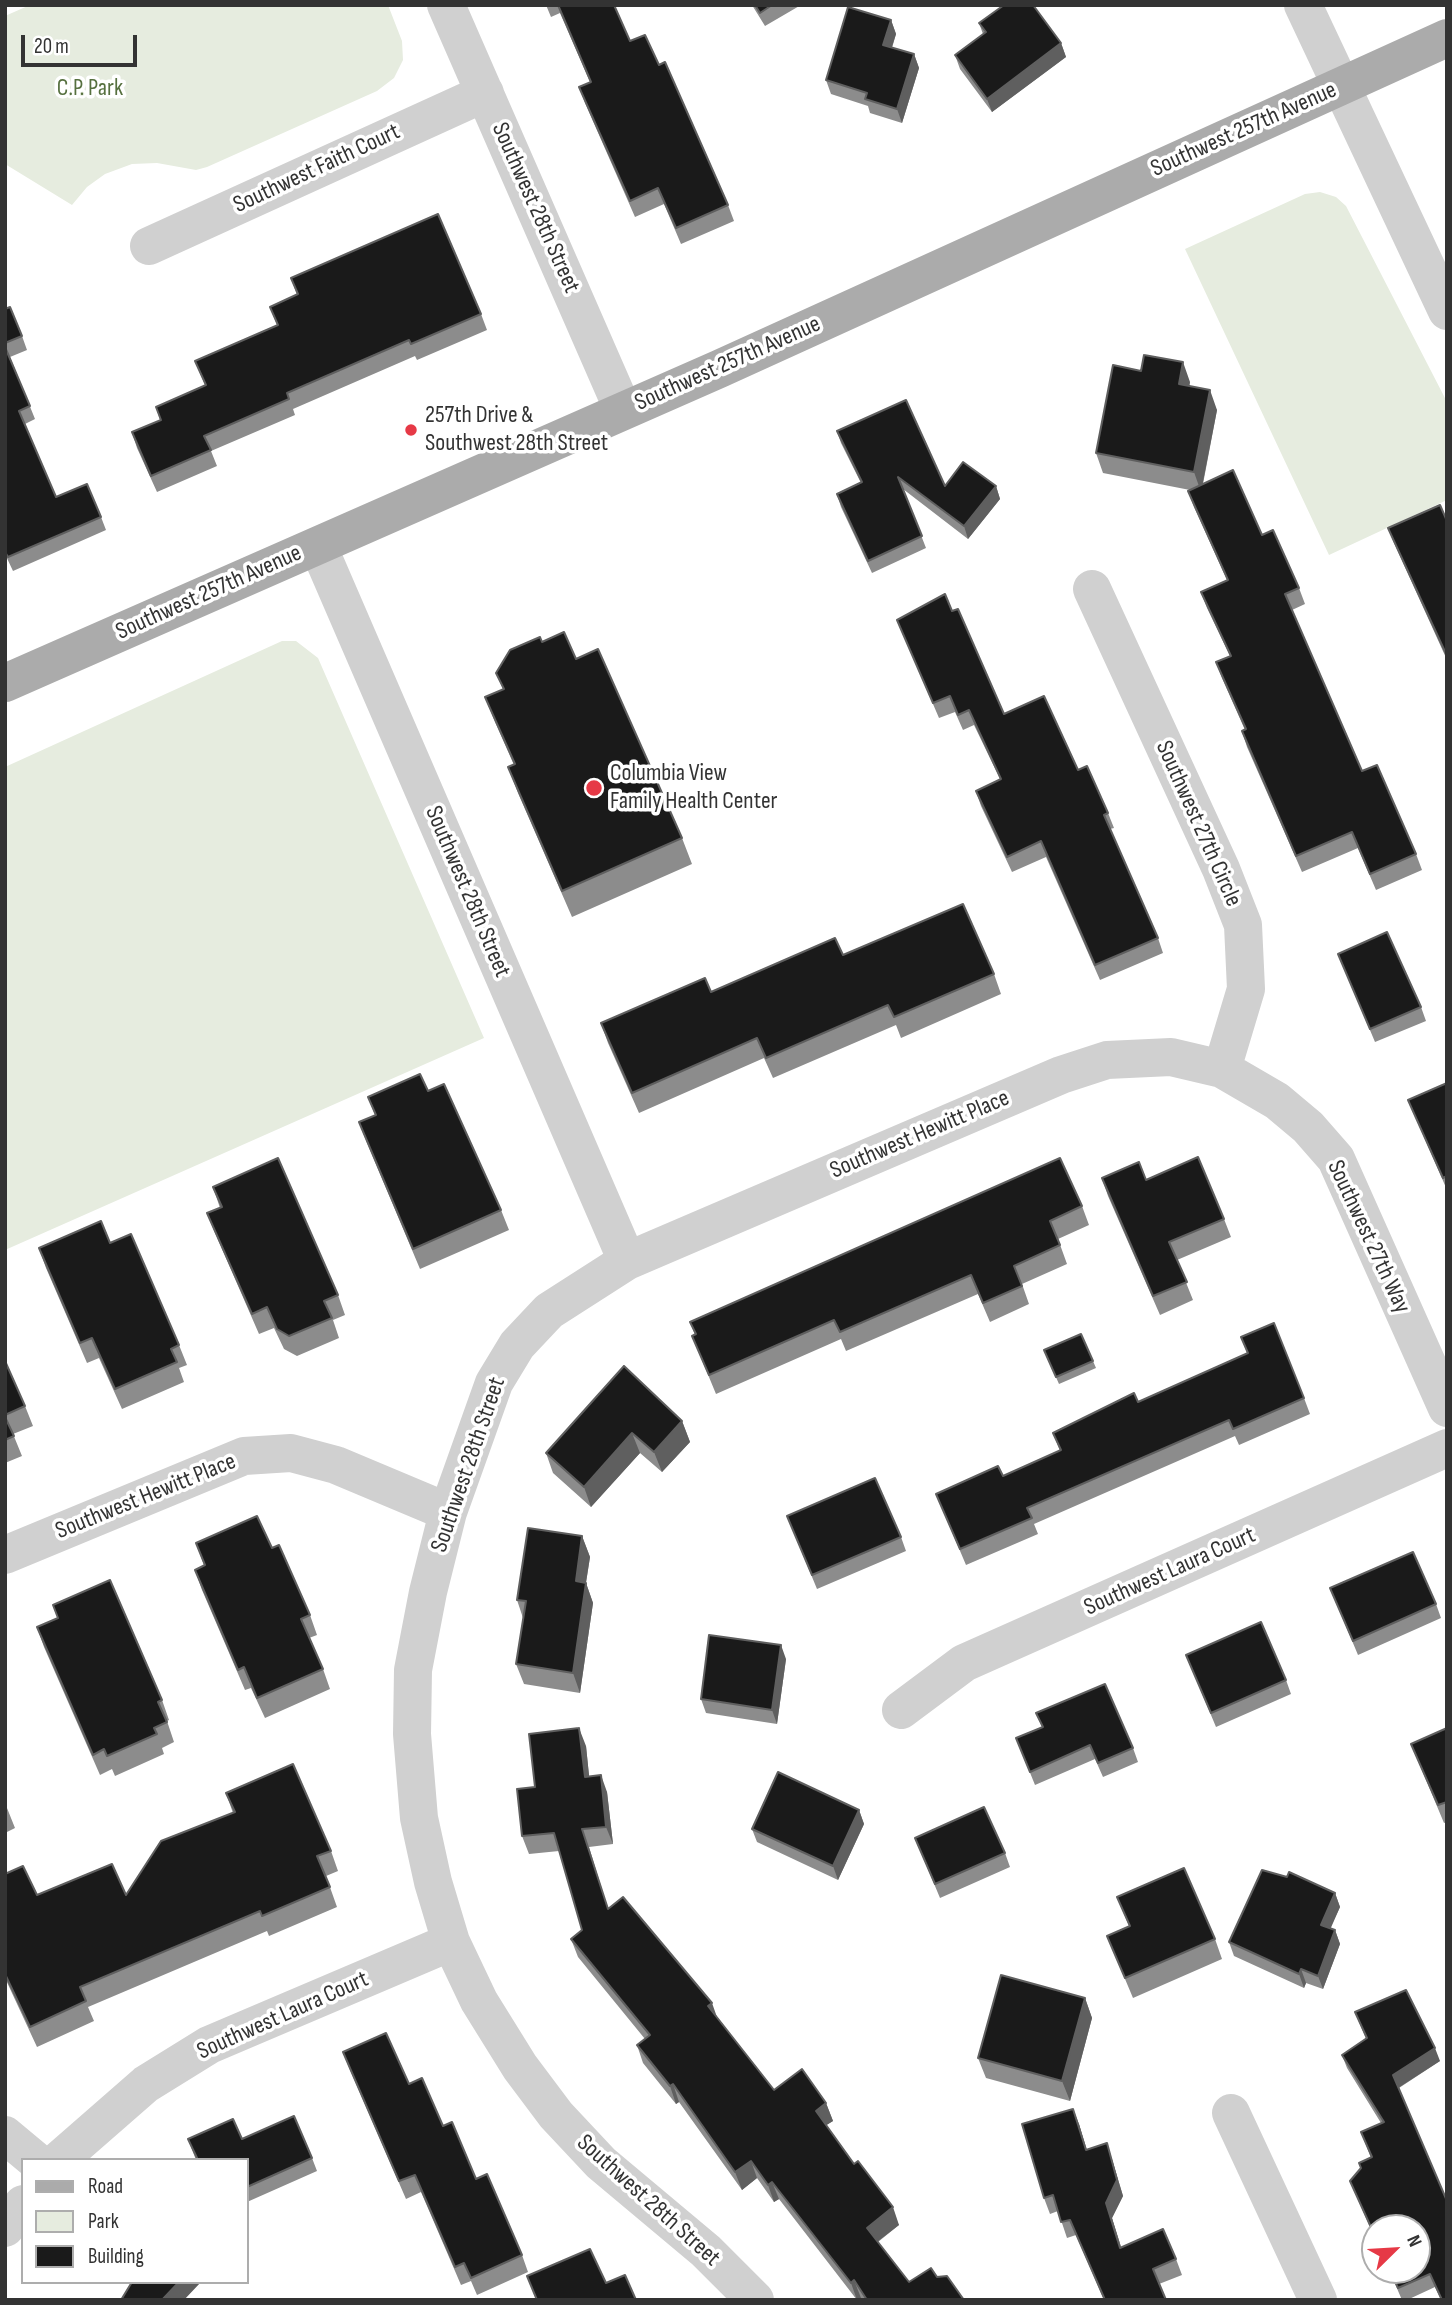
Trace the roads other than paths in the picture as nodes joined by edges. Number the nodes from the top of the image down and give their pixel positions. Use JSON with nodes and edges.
{"nodes":[{"id":1,"x":446,"y":5,"type":"edge"},
{"id":2,"x":1303,"y":5,"type":"edge"},
{"id":3,"x":1447,"y":38,"type":"edge"},
{"id":4,"x":1339,"y":87,"type":"junction"},
{"id":5,"x":485,"y":93,"type":"junction"},
{"id":6,"x":149,"y":246,"type":"dead end"},
{"id":7,"x":1447,"y":311,"type":"edge"},
{"id":8,"x":623,"y":410,"type":"junction"},
{"id":9,"x":318,"y":545,"type":"junction"},
{"id":10,"x":1092,"y":589,"type":"dead end"},
{"id":11,"x":5,"y":683,"type":"edge"},
{"id":12,"x":1222,"y":1069,"type":"junction"},
{"id":13,"x":627,"y":1261,"type":"junction"},
{"id":14,"x":1447,"y":1408,"type":"edge"},
{"id":15,"x":1447,"y":1448,"type":"edge"},
{"id":16,"x":447,"y":1512,"type":"junction"},
{"id":17,"x":5,"y":1555,"type":"edge"},
{"id":18,"x":901,"y":1710,"type":"dead end"},
{"id":19,"x":451,"y":1942,"type":"junction"},
{"id":20,"x":1231,"y":2113,"type":"dead end"},
{"id":21,"x":5,"y":2135,"type":"edge"},
{"id":22,"x":33,"y":2158,"type":"edge"},
{"id":23,"x":61,"y":2158,"type":"edge"},
{"id":24,"x":21,"y":2207,"type":"edge"},
{"id":25,"x":5,"y":2228,"type":"edge"},
{"id":26,"x":755,"y":2300,"type":"edge"},
{"id":27,"x":1318,"y":2300,"type":"edge"}],
"edges":[{"from":1,"to":5,"type":"street","name":"Southwest 28th Street"},
{"from":2,"to":4,"type":"street"},
{"from":3,"to":4,"type":"main road","name":"Southwest 257th Avenue"},
{"from":4,"to":7,"type":"street"},
{"from":4,"to":8,"type":"main road","name":"Southwest 257th Avenue"},
{"from":5,"to":6,"type":"street","name":"Southwest Faith Court"},
{"from":5,"to":8,"type":"street","name":"Southwest 28th Street"},
{"from":8,"to":9,"type":"main road","name":"Southwest 257th Avenue"},
{"from":9,"to":11,"type":"main road","name":"Southwest 257th Avenue"},
{"from":9,"to":13,"type":"street","name":"Southwest 28th Street"},
{"from":10,"to":12,"type":"street","name":"Southwest 27th Circle"},
{"from":12,"to":13,"type":"street","name":"Southwest Hewitt Place"},
{"from":12,"to":14,"type":"street","name":"Southwest 27th Way"},
{"from":13,"to":16,"type":"street","name":"Southwest 28th Street"},
{"from":15,"to":18,"type":"street","name":"Southwest Laura Court"},
{"from":16,"to":17,"type":"street","name":"Southwest Hewitt Place"},
{"from":16,"to":19,"type":"street","name":"Southwest 28th Street"},
{"from":19,"to":23,"type":"street","name":"Southwest Laura Court"},
{"from":19,"to":26,"type":"street","name":"Southwest 28th Street"},
{"from":20,"to":27,"type":"street"},
{"from":21,"to":22,"type":"street"},
{"from":24,"to":25,"type":"street"}]}
